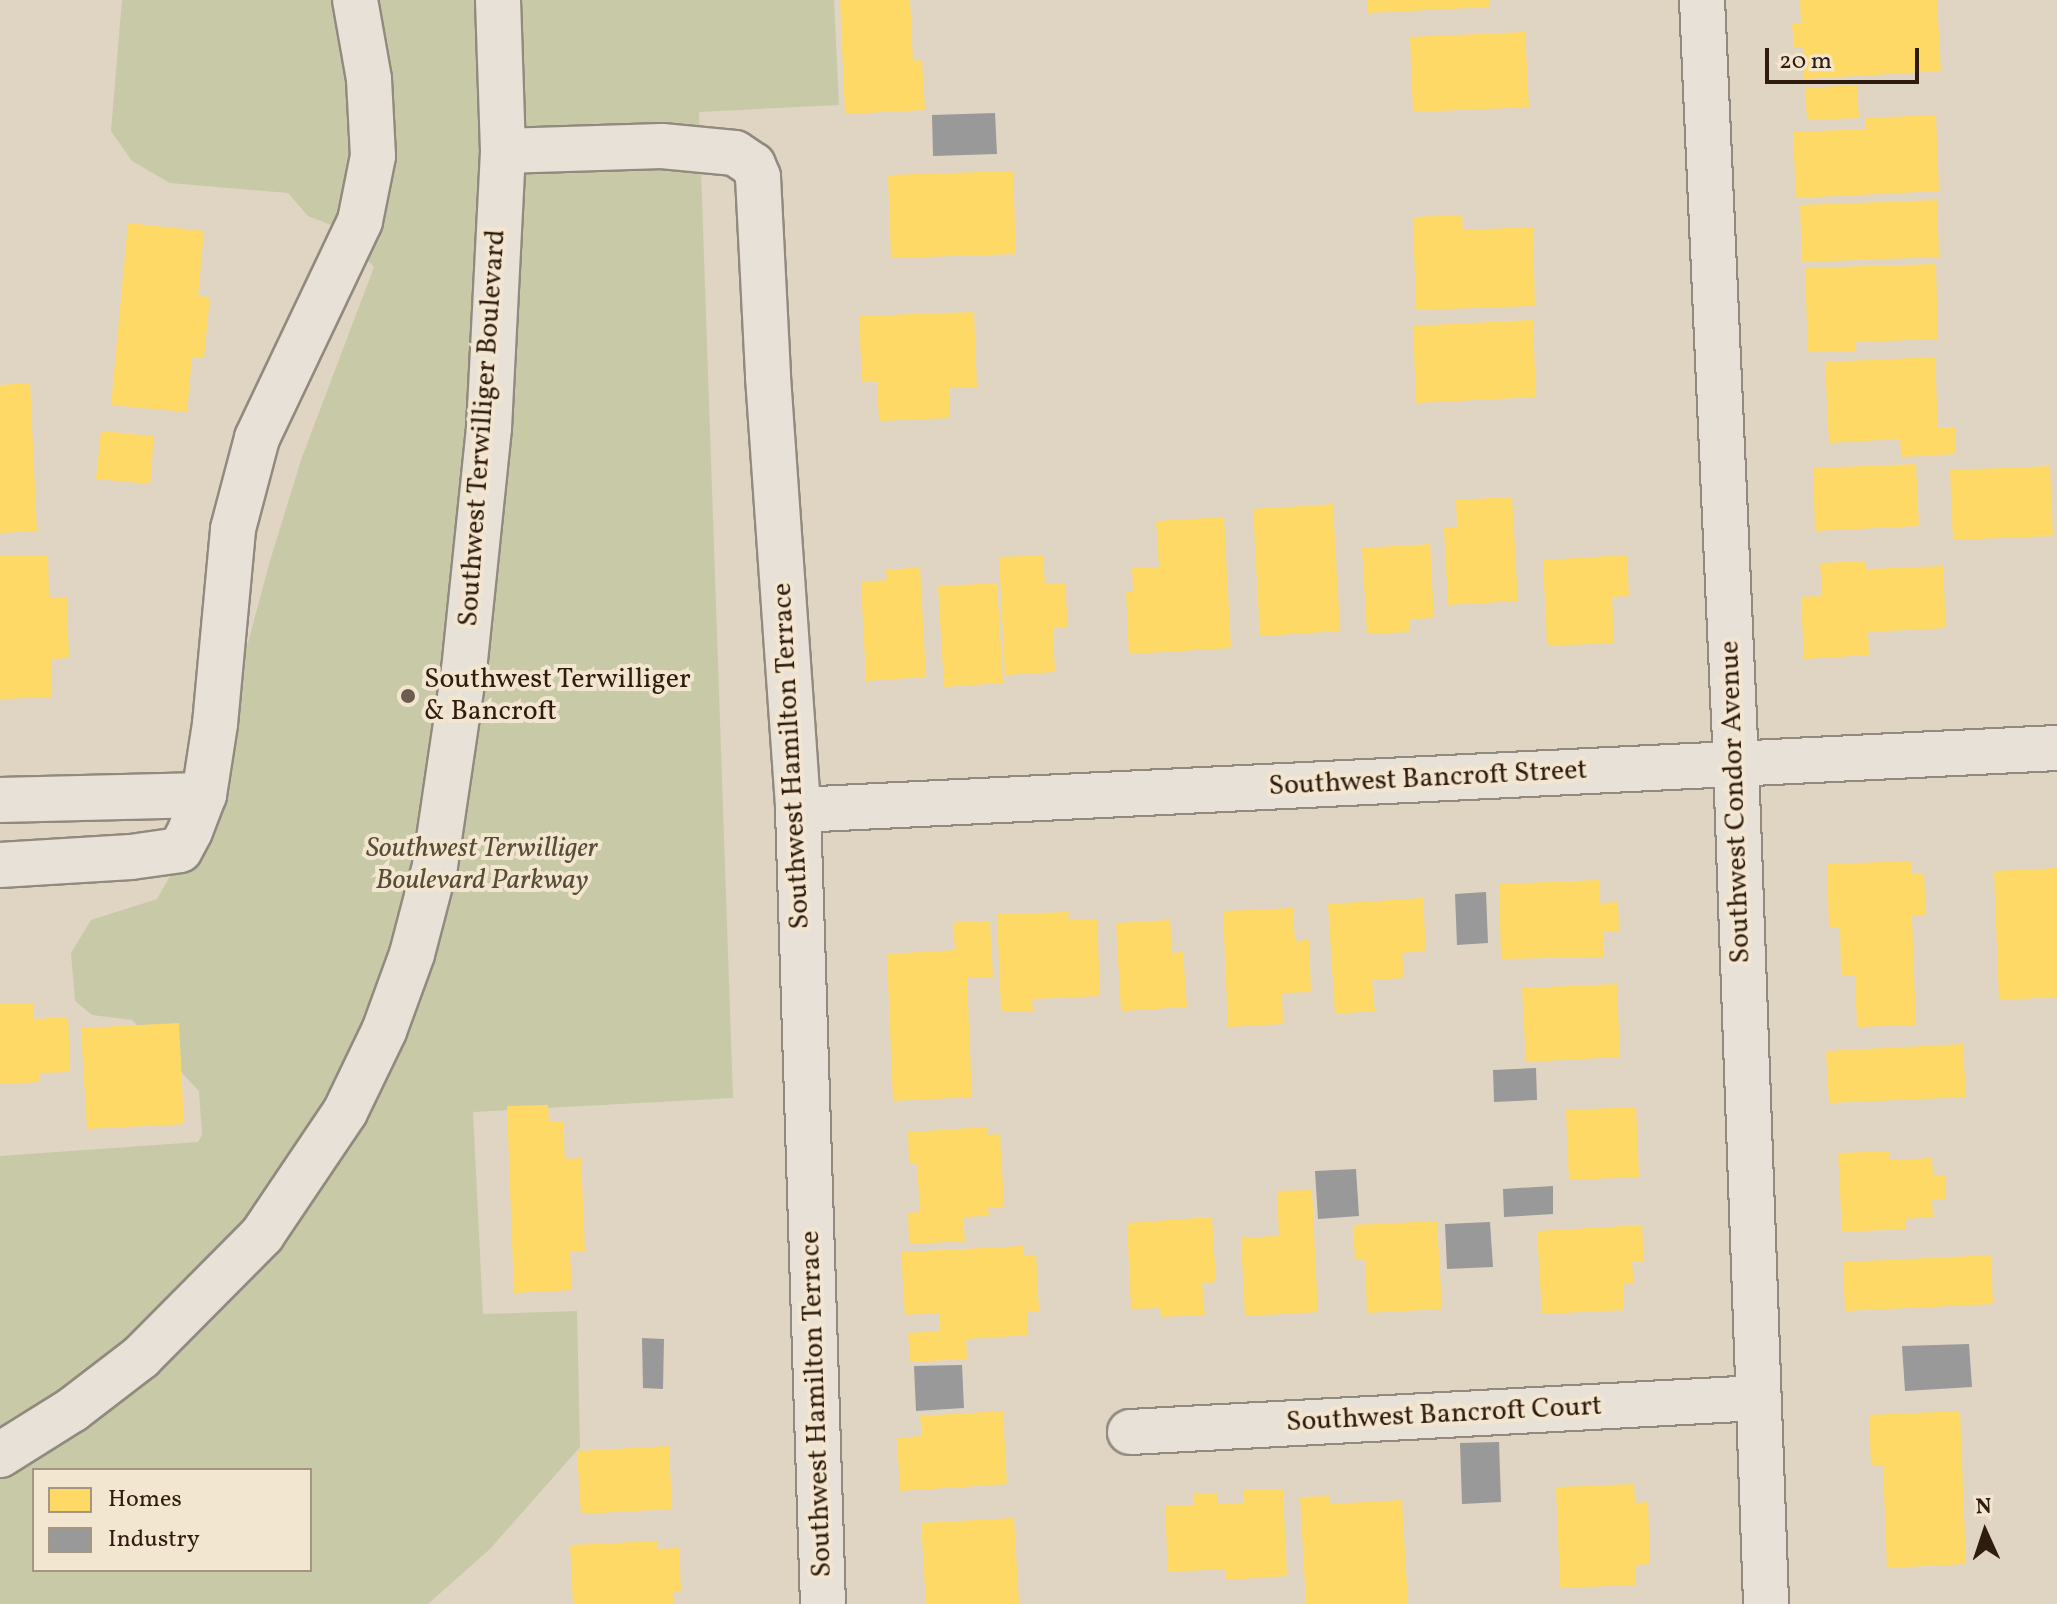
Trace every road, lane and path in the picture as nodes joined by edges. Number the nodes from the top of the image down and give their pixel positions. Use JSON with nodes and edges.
{"nodes":[{"id":1,"x":355,"y":0,"type":"edge"},
{"id":2,"x":498,"y":0,"type":"edge"},
{"id":3,"x":1702,"y":0,"type":"edge"},
{"id":4,"x":503,"y":151,"type":"junction"},
{"id":5,"x":2057,"y":748,"type":"edge"},
{"id":6,"x":1736,"y":764,"type":"junction"},
{"id":7,"x":204,"y":795,"type":"junction"},
{"id":8,"x":0,"y":800,"type":"edge"},
{"id":9,"x":798,"y":810,"type":"junction"},
{"id":10,"x":0,"y":865,"type":"edge"},
{"id":11,"x":1758,"y":1398,"type":"junction"},
{"id":12,"x":1130,"y":1432,"type":"dead end"},
{"id":13,"x":0,"y":1455,"type":"edge"},
{"id":14,"x":823,"y":1604,"type":"edge"},
{"id":15,"x":1766,"y":1604,"type":"edge"}],
"edges":[{"from":1,"to":7,"type":"street"},
{"from":2,"to":4,"type":"street","name":"Southwest Terwilliger Boulevard"},
{"from":3,"to":6,"type":"street","name":"Southwest Condor Avenue"},
{"from":4,"to":9,"type":"street","name":"Southwest Hamilton Terrace"},
{"from":4,"to":13,"type":"street","name":"Southwest Terwilliger Boulevard"},
{"from":5,"to":6,"type":"street","name":"Southwest Bancroft Street"},
{"from":6,"to":9,"type":"street","name":"Southwest Bancroft Street"},
{"from":6,"to":11,"type":"street","name":"Southwest Condor Avenue"},
{"from":7,"to":8,"type":"street"},
{"from":7,"to":10,"type":"street"},
{"from":9,"to":14,"type":"street","name":"Southwest Hamilton Terrace"},
{"from":11,"to":12,"type":"street","name":"Southwest Bancroft Court"},
{"from":11,"to":15,"type":"street","name":"Southwest Condor Avenue"}]}
